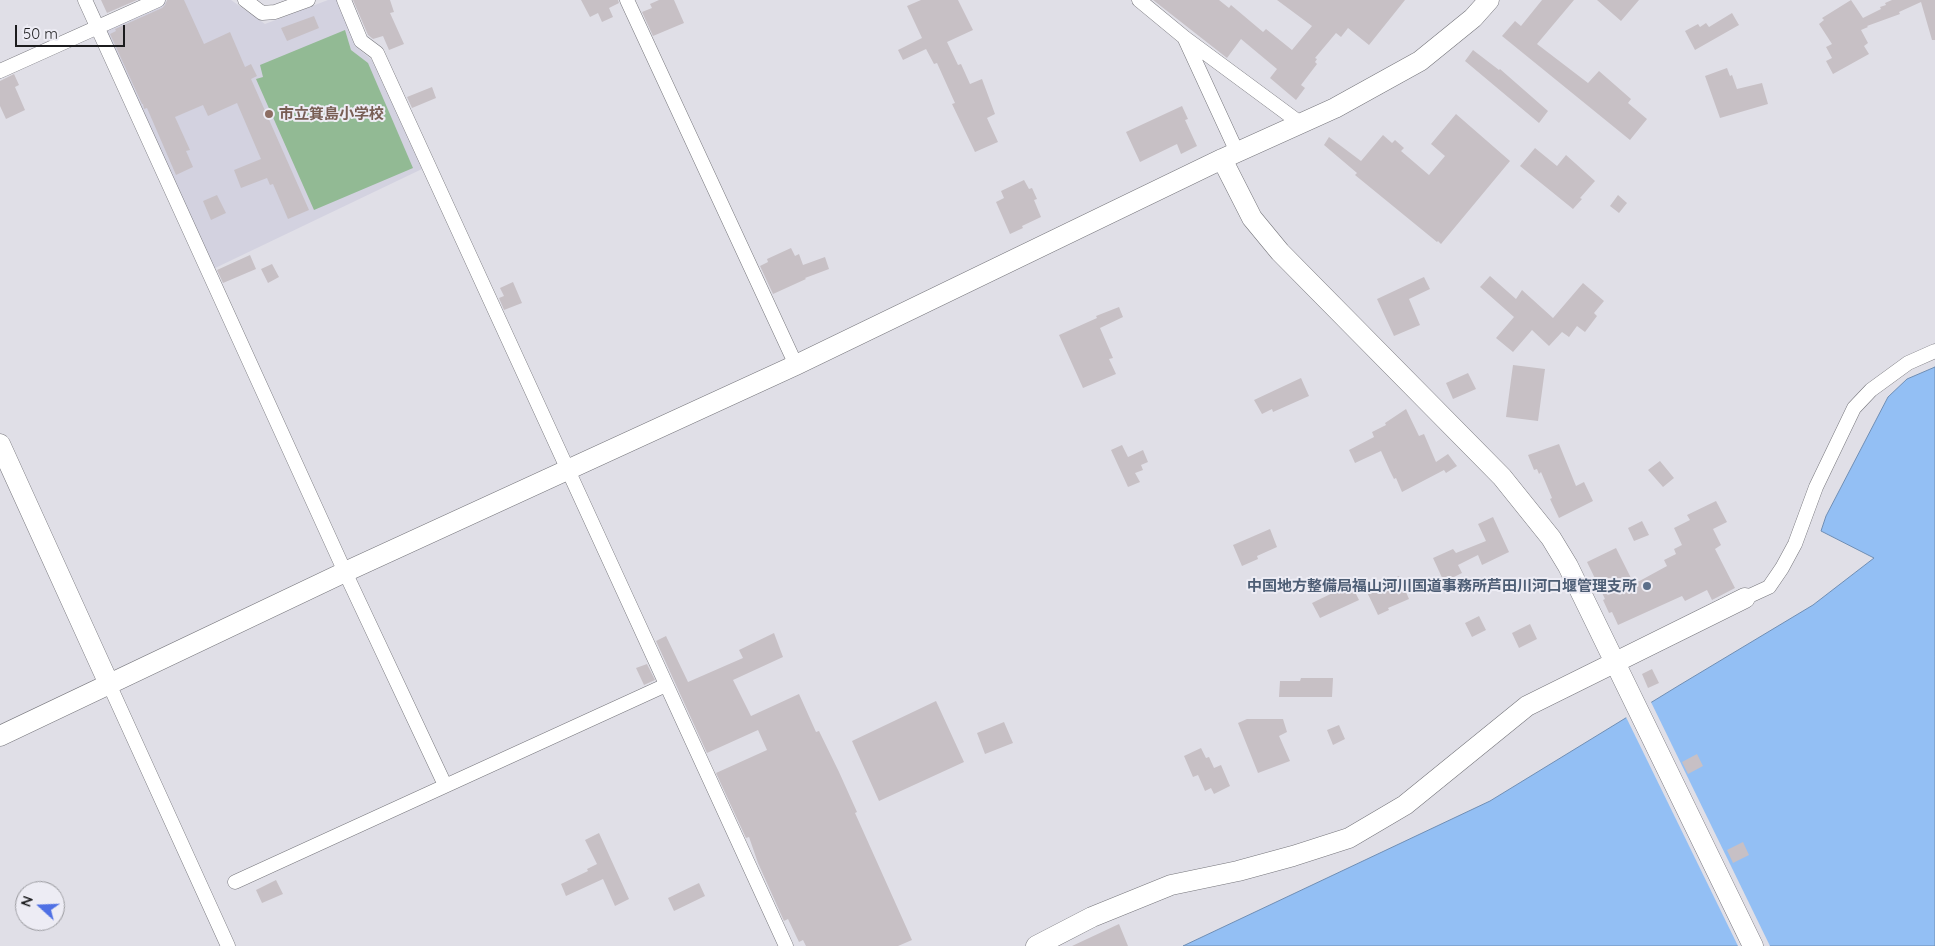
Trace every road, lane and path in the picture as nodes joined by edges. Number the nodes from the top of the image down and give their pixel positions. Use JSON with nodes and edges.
{"nodes":[{"id":1,"x":85,"y":0,"type":"edge"},
{"id":2,"x":158,"y":0,"type":"edge"},
{"id":3,"x":245,"y":0,"type":"edge"},
{"id":4,"x":308,"y":0,"type":"edge"},
{"id":5,"x":344,"y":0,"type":"edge"},
{"id":6,"x":627,"y":0,"type":"edge"},
{"id":7,"x":1139,"y":0,"type":"edge"},
{"id":8,"x":1489,"y":0,"type":"edge"},
{"id":9,"x":97,"y":28,"type":"junction"},
{"id":10,"x":1185,"y":38,"type":"junction"},
{"id":11,"x":0,"y":71,"type":"edge"},
{"id":12,"x":1300,"y":124,"type":"junction"},
{"id":13,"x":1230,"y":155,"type":"junction"},
{"id":14,"x":1935,"y":351,"type":"edge"},
{"id":15,"x":796,"y":365,"type":"junction"},
{"id":16,"x":0,"y":444,"type":"edge"},
{"id":17,"x":568,"y":470,"type":"junction"},
{"id":18,"x":345,"y":572,"type":"junction"},
{"id":19,"x":1745,"y":598,"type":"joint"},
{"id":20,"x":1614,"y":663,"type":"junction"},
{"id":21,"x":109,"y":684,"type":"junction"},
{"id":22,"x":666,"y":685,"type":"junction"},
{"id":23,"x":0,"y":736,"type":"edge"},
{"id":24,"x":445,"y":785,"type":"junction"},
{"id":25,"x":235,"y":882,"type":"dead end"},
{"id":26,"x":228,"y":946,"type":"edge"},
{"id":27,"x":786,"y":946,"type":"edge"},
{"id":28,"x":1036,"y":946,"type":"edge"},
{"id":29,"x":1753,"y":946,"type":"edge"}],
"edges":[{"from":1,"to":9,"type":"street"},
{"from":2,"to":9,"type":"street"},
{"from":3,"to":4,"type":"street"},
{"from":5,"to":17,"type":"street"},
{"from":6,"to":15,"type":"street"},
{"from":7,"to":10,"type":"street"},
{"from":8,"to":12,"type":"street"},
{"from":9,"to":11,"type":"street"},
{"from":9,"to":18,"type":"street"},
{"from":10,"to":12,"type":"street"},
{"from":10,"to":13,"type":"street"},
{"from":12,"to":13,"type":"street"},
{"from":13,"to":15,"type":"street"},
{"from":13,"to":20,"type":"street"},
{"from":14,"to":19,"type":"street"},
{"from":15,"to":17,"type":"street"},
{"from":16,"to":21,"type":"street"},
{"from":17,"to":18,"type":"street"},
{"from":17,"to":22,"type":"street"},
{"from":18,"to":21,"type":"street"},
{"from":18,"to":24,"type":"street"},
{"from":19,"to":20,"type":"street"},
{"from":20,"to":28,"type":"street"},
{"from":20,"to":29,"type":"street"},
{"from":21,"to":23,"type":"street"},
{"from":21,"to":26,"type":"street"},
{"from":22,"to":24,"type":"street"},
{"from":22,"to":27,"type":"street"},
{"from":24,"to":25,"type":"street"}]}
